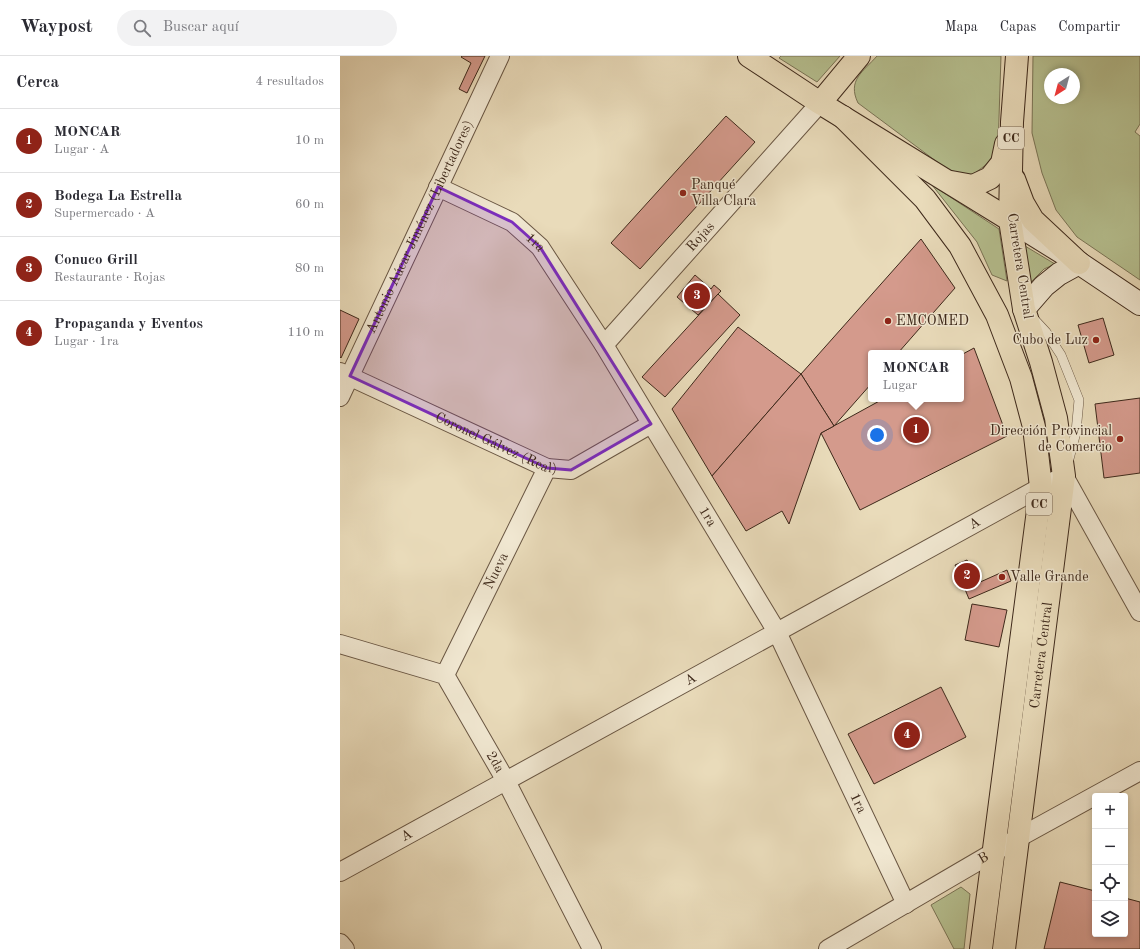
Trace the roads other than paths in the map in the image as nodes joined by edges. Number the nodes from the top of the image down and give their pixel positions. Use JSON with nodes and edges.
{"nodes":[{"id":1,"x":500,"y":56,"type":"edge"},
{"id":2,"x":749,"y":56,"type":"edge"},
{"id":3,"x":859,"y":56,"type":"edge"},
{"id":4,"x":1017,"y":56,"type":"edge"},
{"id":5,"x":820,"y":103,"type":"junction"},
{"id":6,"x":843,"y":117,"type":"junction"},
{"id":7,"x":1012,"y":122,"type":"junction"},
{"id":8,"x":1010,"y":169,"type":"junction"},
{"id":9,"x":947,"y":182,"type":"junction"},
{"id":10,"x":438,"y":187,"type":"junction"},
{"id":11,"x":1010,"y":220,"type":"junction"},
{"id":12,"x":1079,"y":263,"type":"junction"},
{"id":13,"x":1140,"y":304,"type":"edge"},
{"id":14,"x":1024,"y":309,"type":"junction"},
{"id":15,"x":604,"y":345,"type":"junction"},
{"id":16,"x":345,"y":374,"type":"edge"},
{"id":17,"x":340,"y":396,"type":"edge"},
{"id":18,"x":652,"y":424,"type":"junction"},
{"id":19,"x":547,"y":468,"type":"junction"},
{"id":20,"x":1064,"y":476,"type":"junction"},
{"id":21,"x":1041,"y":487,"type":"junction"},
{"id":22,"x":1140,"y":612,"type":"edge"},
{"id":23,"x":777,"y":632,"type":"junction"},
{"id":24,"x":340,"y":644,"type":"edge"},
{"id":25,"x":445,"y":675,"type":"junction"},
{"id":26,"x":1140,"y":771,"type":"edge"},
{"id":27,"x":506,"y":781,"type":"junction"},
{"id":28,"x":1018,"y":838,"type":"junction"},
{"id":29,"x":993,"y":854,"type":"junction"},
{"id":30,"x":340,"y":872,"type":"edge"},
{"id":31,"x":906,"y":904,"type":"junction"},
{"id":32,"x":340,"y":943,"type":"edge"},
{"id":33,"x":345,"y":949,"type":"edge"},
{"id":34,"x":592,"y":949,"type":"edge"},
{"id":35,"x":828,"y":949,"type":"edge"},
{"id":36,"x":981,"y":949,"type":"edge"},
{"id":37,"x":1004,"y":949,"type":"edge"}],
"edges":[{"from":1,"to":10,"type":"street","name":"Antonio Aúcar Jiménez (Libertadores)"},
{"from":2,"to":5,"type":"main road","number":"CC"},
{"from":3,"to":5,"type":"main road","name":"Rojas"},
{"from":4,"to":7,"type":"main road","name":"Carretera Central","number":"CC"},
{"from":5,"to":6,"type":"main road","number":"CC"},
{"from":5,"to":15,"type":"street","name":"Rojas"},
{"from":6,"to":9,"type":"main road"},
{"from":6,"to":21,"type":"main road","name":"Carretera Central","number":"CC"},
{"from":7,"to":8,"type":"main road","name":"Carretera Central","number":"CC"},
{"from":7,"to":9,"type":"main road"},
{"from":8,"to":11,"type":"main road","name":"Carretera Central","number":"CC"},
{"from":8,"to":12,"type":"main road"},
{"from":9,"to":11,"type":"main road"},
{"from":10,"to":15,"type":"street","name":"1ra"},
{"from":10,"to":16,"type":"street","name":"Antonio Aúcar Jiménez (Libertadores)"},
{"from":11,"to":12,"type":"street"},
{"from":11,"to":14,"type":"main road","name":"Carretera Central","number":"CC"},
{"from":12,"to":13,"type":"street"},
{"from":12,"to":14,"type":"street"},
{"from":14,"to":20,"type":"main road","name":"Carretera Central","number":"CC"},
{"from":15,"to":18,"type":"street","name":"1ra"},
{"from":16,"to":17,"type":"street","name":"Antonio Aúcar Jiménez (Libertadores)"},
{"from":16,"to":19,"type":"street","name":"Coronel Gálvez (Real)"},
{"from":18,"to":19,"type":"street","name":"Coronel Gálvez (Real)"},
{"from":18,"to":23,"type":"street","name":"1ra"},
{"from":19,"to":25,"type":"street","name":"Nueva"},
{"from":20,"to":21,"type":"street","name":"A"},
{"from":20,"to":22,"type":"street"},
{"from":20,"to":28,"type":"main road","name":"Carretera Central","number":"CC"},
{"from":21,"to":23,"type":"street","name":"A"},
{"from":21,"to":29,"type":"main road","name":"Carretera Central","number":"CC"},
{"from":23,"to":27,"type":"street","name":"A"},
{"from":23,"to":31,"type":"street","name":"1ra"},
{"from":24,"to":25,"type":"street"},
{"from":25,"to":27,"type":"street","name":"2da"},
{"from":26,"to":28,"type":"street","name":"B"},
{"from":27,"to":30,"type":"street","name":"A"},
{"from":27,"to":34,"type":"street","name":"2da"},
{"from":28,"to":29,"type":"street","name":"B"},
{"from":28,"to":37,"type":"main road","name":"Carretera Central","number":"CC"},
{"from":29,"to":31,"type":"street","name":"B"},
{"from":29,"to":36,"type":"main road","name":"Carretera Central","number":"CC"},
{"from":31,"to":35,"type":"street","name":"B"},
{"from":32,"to":33,"type":"street"}]}
